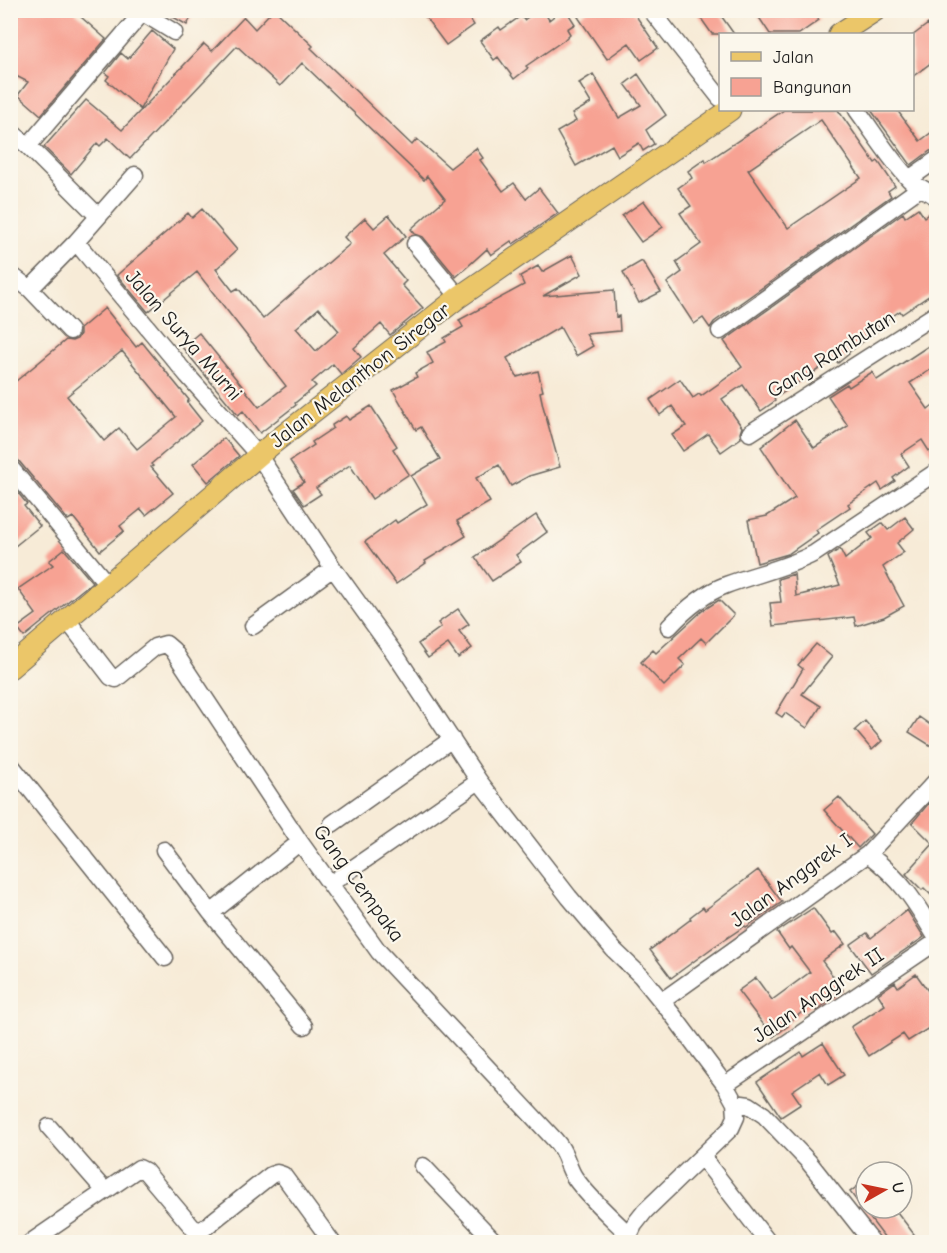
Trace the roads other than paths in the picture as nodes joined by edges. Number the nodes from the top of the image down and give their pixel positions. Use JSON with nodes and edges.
{"nodes":[{"id":1,"x":651,"y":10,"type":"edge"},
{"id":2,"x":876,"y":10,"type":"edge"},
{"id":3,"x":140,"y":12,"type":"edge"},
{"id":4,"x":174,"y":32,"type":"dead end"},
{"id":5,"x":841,"y":33,"type":"edge"},
{"id":6,"x":719,"y":97,"type":"edge"},
{"id":7,"x":729,"y":111,"type":"edge"},
{"id":8,"x":858,"y":111,"type":"edge"},
{"id":9,"x":10,"y":131,"type":"edge"},
{"id":10,"x":28,"y":146,"type":"junction"},
{"id":11,"x":936,"y":160,"type":"edge"},
{"id":12,"x":135,"y":175,"type":"dead end"},
{"id":13,"x":914,"y":184,"type":"junction"},
{"id":14,"x":936,"y":197,"type":"edge"},
{"id":15,"x":98,"y":216,"type":"junction"},
{"id":16,"x":75,"y":242,"type":"junction"},
{"id":17,"x":415,"y":244,"type":"dead end"},
{"id":18,"x":10,"y":274,"type":"edge"},
{"id":19,"x":30,"y":289,"type":"junction"},
{"id":20,"x":459,"y":297,"type":"junction"},
{"id":21,"x":936,"y":314,"type":"edge"},
{"id":22,"x":720,"y":331,"type":"dead end"},
{"id":23,"x":70,"y":332,"type":"dead end"},
{"id":24,"x":750,"y":432,"type":"dead end"},
{"id":25,"x":259,"y":456,"type":"junction"},
{"id":26,"x":10,"y":467,"type":"edge"},
{"id":27,"x":936,"y":472,"type":"edge"},
{"id":28,"x":333,"y":567,"type":"junction"},
{"id":29,"x":108,"y":585,"type":"junction"},
{"id":30,"x":67,"y":620,"type":"junction"},
{"id":31,"x":253,"y":626,"type":"dead end"},
{"id":32,"x":669,"y":627,"type":"dead end"},
{"id":33,"x":10,"y":668,"type":"edge"},
{"id":34,"x":452,"y":739,"type":"junction"},
{"id":35,"x":10,"y":764,"type":"edge"},
{"id":36,"x":479,"y":781,"type":"junction"},
{"id":37,"x":936,"y":782,"type":"edge"},
{"id":38,"x":332,"y":824,"type":"dead end"},
{"id":39,"x":300,"y":842,"type":"junction"},
{"id":40,"x":164,"y":850,"type":"dead end"},
{"id":41,"x":868,"y":854,"type":"junction"},
{"id":42,"x":330,"y":884,"type":"junction"},
{"id":43,"x":211,"y":913,"type":"junction"},
{"id":44,"x":936,"y":937,"type":"edge"},
{"id":45,"x":936,"y":942,"type":"edge"},
{"id":46,"x":165,"y":958,"type":"dead end"},
{"id":47,"x":662,"y":1001,"type":"junction"},
{"id":48,"x":304,"y":1026,"type":"dead end"},
{"id":49,"x":724,"y":1085,"type":"junction"},
{"id":50,"x":735,"y":1103,"type":"junction"},
{"id":51,"x":48,"y":1127,"type":"dead end"},
{"id":52,"x":702,"y":1157,"type":"junction"},
{"id":53,"x":423,"y":1166,"type":"dead end"},
{"id":54,"x":105,"y":1191,"type":"junction"},
{"id":55,"x":627,"y":1238,"type":"edge"},
{"id":56,"x":31,"y":1242,"type":"edge"},
{"id":57,"x":332,"y":1242,"type":"edge"},
{"id":58,"x":495,"y":1242,"type":"edge"},
{"id":59,"x":768,"y":1242,"type":"edge"},
{"id":60,"x":872,"y":1242,"type":"edge"}],
"edges":[{"from":1,"to":6,"type":"street"},
{"from":2,"to":5,"type":"main road"},
{"from":3,"to":4,"type":"street"},
{"from":3,"to":10,"type":"street"},
{"from":7,"to":20,"type":"main road","name":"Jalan Melanthon Siregar"},
{"from":8,"to":13,"type":"street"},
{"from":9,"to":10,"type":"street"},
{"from":10,"to":15,"type":"street"},
{"from":11,"to":13,"type":"street"},
{"from":12,"to":15,"type":"street"},
{"from":13,"to":14,"type":"street"},
{"from":13,"to":22,"type":"street"},
{"from":15,"to":16,"type":"street"},
{"from":16,"to":19,"type":"street"},
{"from":16,"to":25,"type":"street","name":"Jalan Surya Murni"},
{"from":17,"to":20,"type":"street"},
{"from":18,"to":19,"type":"street"},
{"from":19,"to":23,"type":"street"},
{"from":20,"to":25,"type":"main road","name":"Jalan Melanthon Siregar"},
{"from":21,"to":24,"type":"street","name":"Gang Rambutan"},
{"from":25,"to":28,"type":"street","name":"Jalan Surya Murni"},
{"from":25,"to":29,"type":"main road","name":"Jalan Melanthon Siregar"},
{"from":26,"to":29,"type":"street"},
{"from":27,"to":32,"type":"street"},
{"from":28,"to":31,"type":"street"},
{"from":28,"to":34,"type":"street","name":"Jalan Surya Murni"},
{"from":29,"to":30,"type":"main road","name":"Jalan Melanthon Siregar"},
{"from":30,"to":33,"type":"main road","name":"Jalan Melanthon Siregar"},
{"from":30,"to":39,"type":"street","name":"Gang Cempaka"},
{"from":34,"to":36,"type":"street","name":"Jalan Surya Murni"},
{"from":34,"to":38,"type":"street"},
{"from":35,"to":46,"type":"street"},
{"from":36,"to":42,"type":"street"},
{"from":36,"to":47,"type":"street","name":"Jalan Surya Murni"},
{"from":37,"to":41,"type":"street","name":"Jalan Anggrek I"},
{"from":39,"to":42,"type":"street","name":"Gang Cempaka"},
{"from":39,"to":43,"type":"street"},
{"from":40,"to":43,"type":"street"},
{"from":41,"to":44,"type":"street"},
{"from":41,"to":47,"type":"street","name":"Jalan Anggrek I"},
{"from":42,"to":55,"type":"street","name":"Gang Cempaka"},
{"from":43,"to":48,"type":"street"},
{"from":45,"to":49,"type":"street","name":"Jalan Anggrek II"},
{"from":47,"to":49,"type":"street","name":"Jalan Surya Murni"},
{"from":49,"to":50,"type":"street","name":"Jalan Surya Murni"},
{"from":50,"to":52,"type":"street"},
{"from":50,"to":60,"type":"street"},
{"from":51,"to":54,"type":"street"},
{"from":52,"to":55,"type":"street"},
{"from":52,"to":59,"type":"street"},
{"from":53,"to":58,"type":"street"},
{"from":54,"to":56,"type":"street"},
{"from":54,"to":57,"type":"street"}]}
